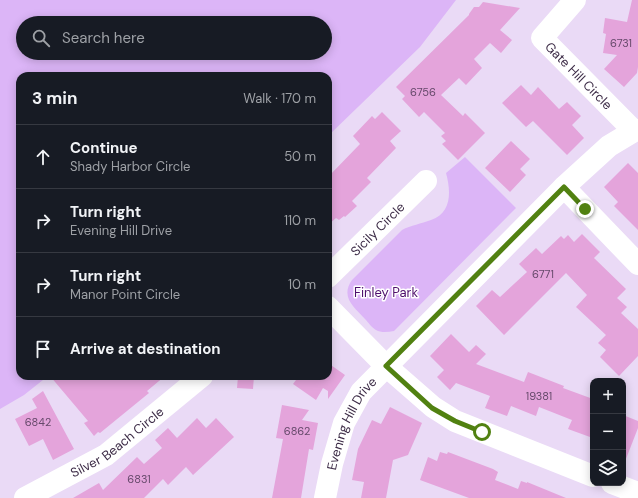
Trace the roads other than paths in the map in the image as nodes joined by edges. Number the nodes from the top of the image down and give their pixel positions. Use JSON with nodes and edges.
{"nodes":[{"id":1,"x":575,"y":0,"type":"edge"},
{"id":2,"x":636,"y":130,"type":"edge"},
{"id":3,"x":426,"y":181,"type":"dead end"},
{"id":4,"x":564,"y":187,"type":"junction"},
{"id":5,"x":638,"y":264,"type":"edge"},
{"id":6,"x":332,"y":273,"type":"edge"},
{"id":7,"x":332,"y":311,"type":"edge"},
{"id":8,"x":386,"y":366,"type":"junction"},
{"id":9,"x":197,"y":380,"type":"edge"},
{"id":10,"x":590,"y":475,"type":"edge"},
{"id":11,"x":620,"y":486,"type":"edge"},
{"id":12,"x":638,"y":493,"type":"edge"},
{"id":13,"x":25,"y":498,"type":"edge"},
{"id":14,"x":325,"y":498,"type":"edge"}],
"edges":[{"from":1,"to":2,"type":"street","name":"Gate Hill Circle"},
{"from":2,"to":4,"type":"street","name":"Evening Hill Drive"},
{"from":3,"to":6,"type":"street","name":"Sicily Circle"},
{"from":4,"to":5,"type":"street"},
{"from":4,"to":8,"type":"street","name":"Evening Hill Drive"},
{"from":7,"to":8,"type":"street"},
{"from":8,"to":10,"type":"street"},
{"from":8,"to":14,"type":"street","name":"Evening Hill Drive"},
{"from":9,"to":13,"type":"street","name":"Silver Beach Circle"},
{"from":11,"to":12,"type":"street"}]}
